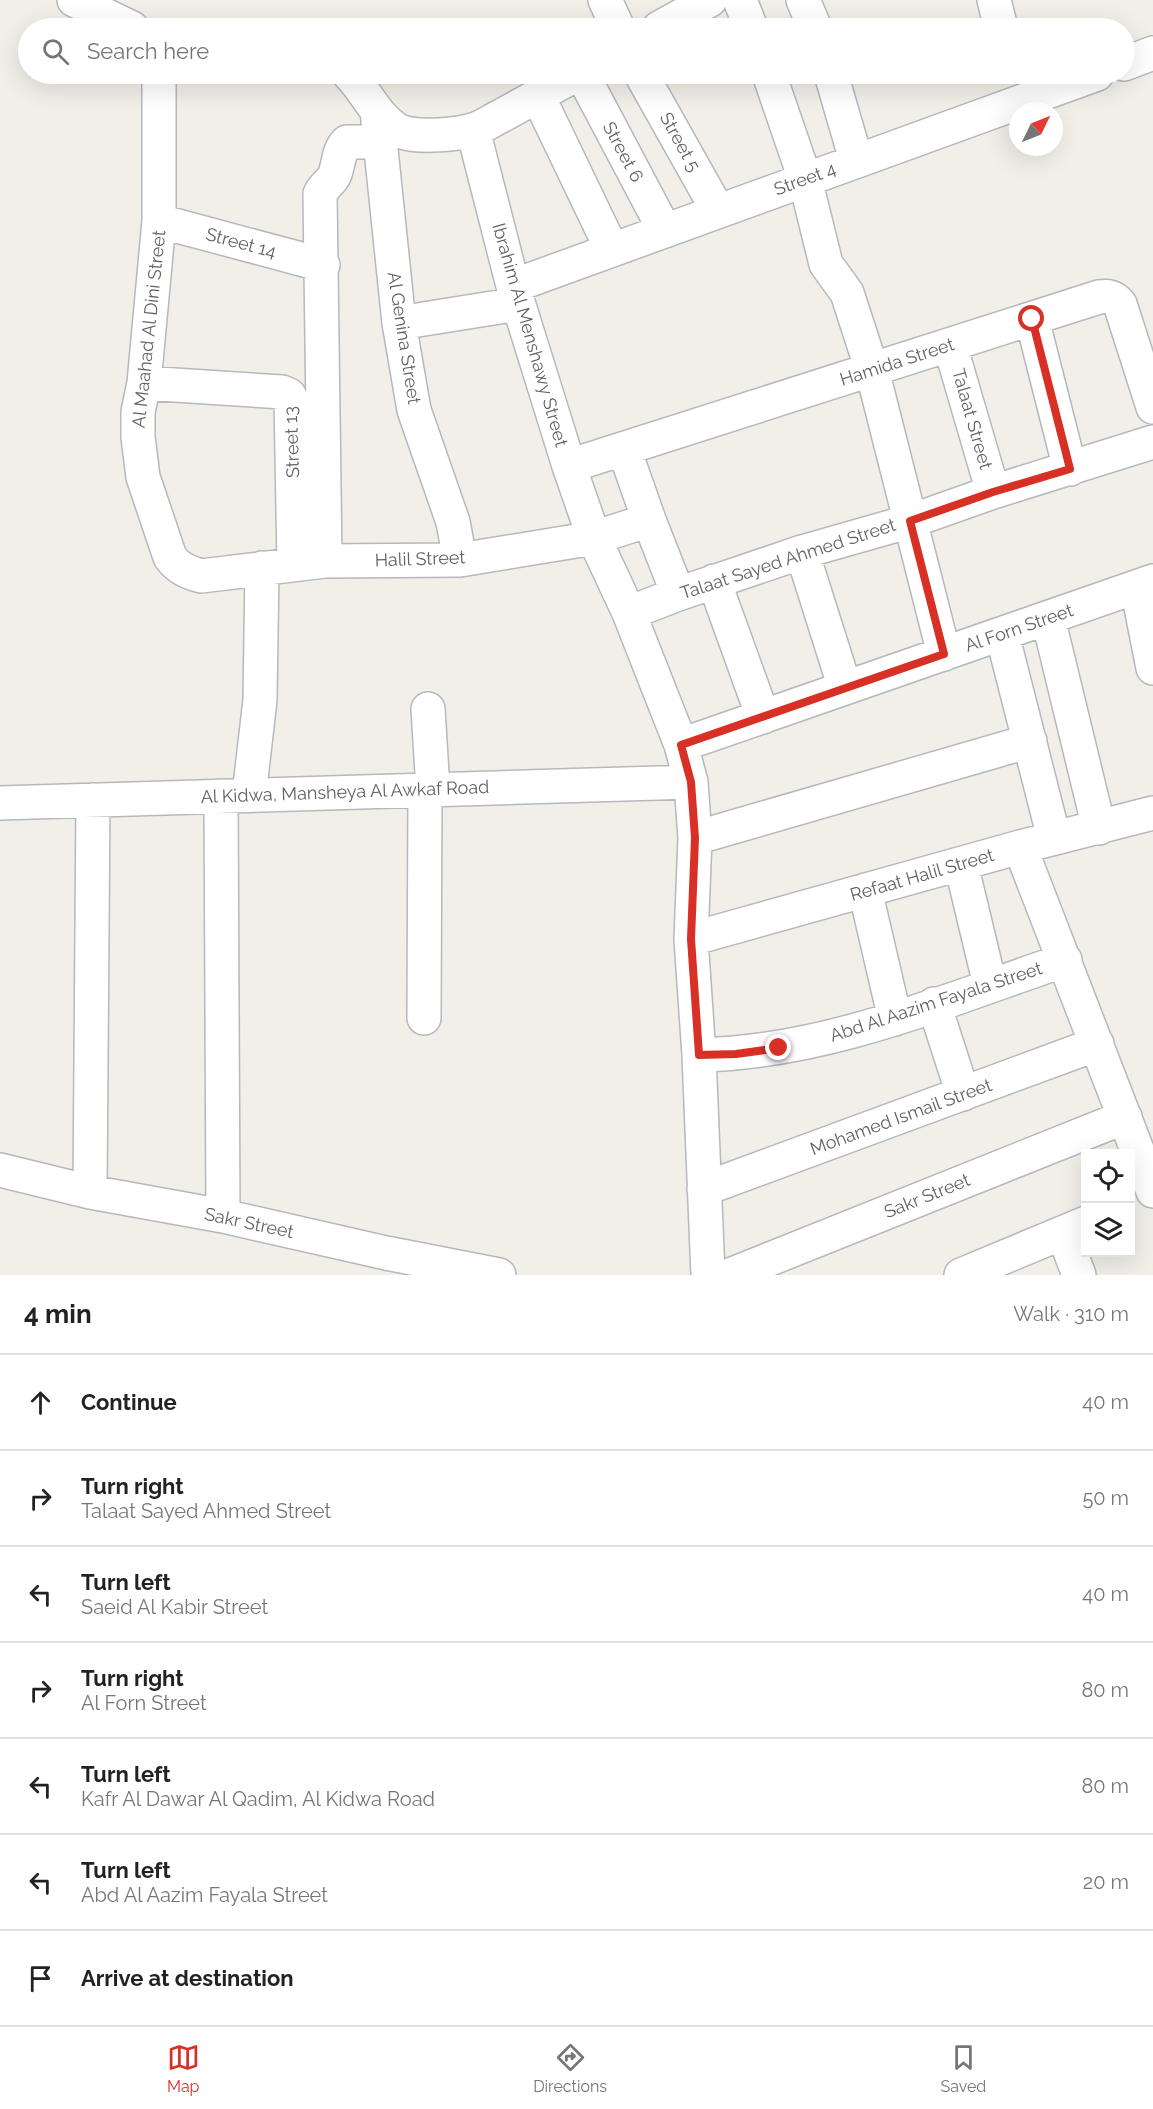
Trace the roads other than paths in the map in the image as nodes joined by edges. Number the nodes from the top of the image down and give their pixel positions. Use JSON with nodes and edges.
{"nodes":[{"id":1,"x":74,"y":0,"type":"edge"},
{"id":2,"x":605,"y":0,"type":"edge"},
{"id":3,"x":710,"y":0,"type":"edge"},
{"id":4,"x":740,"y":0,"type":"edge"},
{"id":5,"x":803,"y":0,"type":"edge"},
{"id":6,"x":994,"y":0,"type":"edge"},
{"id":7,"x":111,"y":18,"type":"edge"},
{"id":8,"x":613,"y":18,"type":"edge"},
{"id":9,"x":677,"y":18,"type":"edge"},
{"id":10,"x":748,"y":18,"type":"edge"},
{"id":11,"x":811,"y":18,"type":"edge"},
{"id":12,"x":998,"y":18,"type":"edge"},
{"id":13,"x":1153,"y":53,"type":"edge"},
{"id":14,"x":1135,"y":60,"type":"edge"},
{"id":15,"x":159,"y":84,"type":"edge"},
{"id":16,"x":359,"y":84,"type":"edge"},
{"id":17,"x":559,"y":84,"type":"edge"},
{"id":18,"x":587,"y":84,"type":"edge"},
{"id":19,"x":647,"y":84,"type":"edge"},
{"id":20,"x":773,"y":84,"type":"edge"},
{"id":21,"x":834,"y":84,"type":"edge"},
{"id":22,"x":1035,"y":84,"type":"edge"},
{"id":23,"x":1017,"y":87,"type":"edge"},
{"id":24,"x":538,"y":96,"type":"junction"},
{"id":25,"x":379,"y":127,"type":"junction"},
{"id":26,"x":473,"y":130,"type":"junction"},
{"id":27,"x":856,"y":160,"type":"junction"},
{"id":28,"x":806,"y":179,"type":"junction"},
{"id":29,"x":718,"y":212,"type":"junction"},
{"id":30,"x":159,"y":221,"type":"junction"},
{"id":31,"x":664,"y":231,"type":"junction"},
{"id":32,"x":612,"y":250,"type":"junction"},
{"id":33,"x":323,"y":265,"type":"junction"},
{"id":34,"x":515,"y":295,"type":"junction"},
{"id":35,"x":1032,"y":319,"type":"junction"},
{"id":36,"x":399,"y":323,"type":"junction"},
{"id":37,"x":950,"y":345,"type":"junction"},
{"id":38,"x":873,"y":370,"type":"junction"},
{"id":39,"x":144,"y":383,"type":"junction"},
{"id":40,"x":1153,"y":407,"type":"edge"},
{"id":41,"x":1153,"y":442,"type":"edge"},
{"id":42,"x":624,"y":449,"type":"junction"},
{"id":43,"x":569,"y":466,"type":"junction"},
{"id":44,"x":1070,"y":469,"type":"junction"},
{"id":45,"x":993,"y":492,"type":"junction"},
{"id":46,"x":649,"y":520,"type":"junction"},
{"id":47,"x":910,"y":521,"type":"junction"},
{"id":48,"x":594,"y":538,"type":"junction"},
{"id":49,"x":802,"y":552,"type":"junction"},
{"id":50,"x":460,"y":560,"type":"junction"},
{"id":51,"x":310,"y":562,"type":"junction"},
{"id":52,"x":262,"y":568,"type":"junction"},
{"id":53,"x":187,"y":572,"type":"joint"},
{"id":54,"x":714,"y":581,"type":"junction"},
{"id":55,"x":1145,"y":584,"type":"edge"},
{"id":56,"x":678,"y":594,"type":"junction"},
{"id":57,"x":629,"y":613,"type":"junction"},
{"id":58,"x":1048,"y":618,"type":"junction"},
{"id":59,"x":1002,"y":634,"type":"junction"},
{"id":60,"x":944,"y":654,"type":"junction"},
{"id":61,"x":1153,"y":668,"type":"edge"},
{"id":62,"x":845,"y":688,"type":"junction"},
{"id":63,"x":428,"y":709,"type":"dead end"},
{"id":64,"x":763,"y":717,"type":"junction"},
{"id":65,"x":1030,"y":741,"type":"junction"},
{"id":66,"x":681,"y":745,"type":"junction"},
{"id":67,"x":691,"y":782,"type":"junction"},
{"id":68,"x":429,"y":790,"type":"junction"},
{"id":69,"x":235,"y":796,"type":"junction"},
{"id":70,"x":93,"y":800,"type":"junction"},
{"id":71,"x":0,"y":803,"type":"edge"},
{"id":72,"x":1153,"y":813,"type":"edge"},
{"id":73,"x":1099,"y":828,"type":"junction"},
{"id":74,"x":695,"y":838,"type":"junction"},
{"id":75,"x":1054,"y":838,"type":"junction"},
{"id":76,"x":1020,"y":847,"type":"junction"},
{"id":77,"x":961,"y":864,"type":"junction"},
{"id":78,"x":865,"y":890,"type":"junction"},
{"id":79,"x":691,"y":939,"type":"junction"},
{"id":80,"x":1065,"y":960,"type":"junction"},
{"id":81,"x":990,"y":985,"type":"junction"},
{"id":82,"x":934,"y":1005,"type":"junction"},
{"id":83,"x":424,"y":1018,"type":"dead end"},
{"id":84,"x":895,"y":1019,"type":"junction"},
{"id":85,"x":1097,"y":1044,"type":"junction"},
{"id":86,"x":699,"y":1055,"type":"junction"},
{"id":87,"x":963,"y":1094,"type":"junction"},
{"id":88,"x":1125,"y":1117,"type":"junction"},
{"id":89,"x":0,"y":1170,"type":"edge"},
{"id":90,"x":704,"y":1189,"type":"junction"},
{"id":91,"x":90,"y":1192,"type":"junction"},
{"id":92,"x":1153,"y":1193,"type":"edge"},
{"id":93,"x":1133,"y":1203,"type":"edge"},
{"id":94,"x":223,"y":1216,"type":"junction"},
{"id":95,"x":1074,"y":1228,"type":"edge"},
{"id":96,"x":467,"y":1272,"type":"edge"},
{"id":97,"x":499,"y":1275,"type":"edge"},
{"id":98,"x":708,"y":1275,"type":"edge"},
{"id":99,"x":730,"y":1275,"type":"edge"},
{"id":100,"x":961,"y":1275,"type":"edge"},
{"id":101,"x":1079,"y":1275,"type":"edge"}],
"edges":[{"from":1,"to":7,"type":"street"},
{"from":2,"to":8,"type":"street"},
{"from":3,"to":9,"type":"street"},
{"from":4,"to":10,"type":"street"},
{"from":5,"to":11,"type":"street"},
{"from":6,"to":12,"type":"street"},
{"from":13,"to":14,"type":"street"},
{"from":15,"to":30,"type":"street","name":"Al Maahad Al Dini Street"},
{"from":16,"to":25,"type":"street"},
{"from":17,"to":24,"type":"street"},
{"from":18,"to":31,"type":"street","name":"Street 6"},
{"from":19,"to":29,"type":"street","name":"Street 5"},
{"from":20,"to":28,"type":"street"},
{"from":21,"to":27,"type":"street"},
{"from":22,"to":23,"type":"street","name":"Street 4"},
{"from":23,"to":27,"type":"street","name":"Street 4"},
{"from":24,"to":26,"type":"street"},
{"from":24,"to":32,"type":"street"},
{"from":25,"to":26,"type":"street"},
{"from":25,"to":33,"type":"street"},
{"from":25,"to":36,"type":"street","name":"Al Genina Street"},
{"from":26,"to":34,"type":"street","name":"Ibrahim Al Menshawy Street"},
{"from":27,"to":28,"type":"street","name":"Street 4"},
{"from":28,"to":29,"type":"street","name":"Street 4"},
{"from":28,"to":38,"type":"street"},
{"from":29,"to":31,"type":"street","name":"Street 4"},
{"from":30,"to":33,"type":"street","name":"Street 14"},
{"from":30,"to":39,"type":"street","name":"Al Maahad Al Dini Street"},
{"from":31,"to":32,"type":"street","name":"Street 4"},
{"from":32,"to":34,"type":"street","name":"Street 4"},
{"from":33,"to":51,"type":"street"},
{"from":34,"to":36,"type":"street","name":"Street 4"},
{"from":34,"to":43,"type":"street","name":"Ibrahim Al Menshawy Street"},
{"from":35,"to":37,"type":"street","name":"Hamida Street"},
{"from":35,"to":40,"type":"street","name":"Hamida Street"},
{"from":35,"to":44,"type":"street"},
{"from":36,"to":50,"type":"street","name":"Al Genina Street"},
{"from":37,"to":38,"type":"street","name":"Hamida Street"},
{"from":37,"to":45,"type":"street","name":"Talaat Street"},
{"from":38,"to":42,"type":"street","name":"Hamida Street"},
{"from":38,"to":47,"type":"street"},
{"from":39,"to":51,"type":"street","name":"Street 13"},
{"from":39,"to":53,"type":"street","name":"Al Maahad Al Dini Street"},
{"from":41,"to":44,"type":"street","name":"Talaat Sayed Ahmed Street"},
{"from":42,"to":43,"type":"street","name":"Hamida Street"},
{"from":42,"to":46,"type":"street"},
{"from":43,"to":48,"type":"street","name":"Ibrahim Al Menshawy Street"},
{"from":44,"to":45,"type":"street","name":"Talaat Sayed Ahmed Street"},
{"from":45,"to":47,"type":"street","name":"Talaat Sayed Ahmed Street"},
{"from":46,"to":48,"type":"street","name":"Halil Street"},
{"from":46,"to":56,"type":"street"},
{"from":47,"to":49,"type":"street","name":"Talaat Sayed Ahmed Street"},
{"from":47,"to":60,"type":"street"},
{"from":48,"to":50,"type":"street","name":"Halil Street"},
{"from":48,"to":57,"type":"street","name":"Ibrahim Al Menshawy Street"},
{"from":49,"to":54,"type":"street","name":"Talaat Sayed Ahmed Street"},
{"from":49,"to":62,"type":"street"},
{"from":50,"to":51,"type":"street","name":"Halil Street"},
{"from":51,"to":52,"type":"street","name":"Halil Street"},
{"from":52,"to":53,"type":"street","name":"Halil Street"},
{"from":52,"to":69,"type":"street"},
{"from":54,"to":56,"type":"street","name":"Talaat Sayed Ahmed Street"},
{"from":54,"to":64,"type":"street"},
{"from":55,"to":58,"type":"street","name":"Al Forn Street"},
{"from":55,"to":61,"type":"street"},
{"from":56,"to":57,"type":"street","name":"Talaat Sayed Ahmed Street"},
{"from":57,"to":66,"type":"street","name":"Ibrahim Al Menshawy Street"},
{"from":58,"to":59,"type":"street","name":"Al Forn Street"},
{"from":58,"to":73,"type":"street"},
{"from":59,"to":60,"type":"street","name":"Al Forn Street"},
{"from":59,"to":65,"type":"street"},
{"from":60,"to":62,"type":"street","name":"Al Forn Street"},
{"from":62,"to":64,"type":"street","name":"Al Forn Street"},
{"from":63,"to":68,"type":"street"},
{"from":64,"to":66,"type":"street","name":"Al Forn Street"},
{"from":65,"to":74,"type":"street"},
{"from":65,"to":75,"type":"street"},
{"from":66,"to":67,"type":"street","name":"Ibrahim Al Menshawy Street"},
{"from":67,"to":68,"type":"street","name":"Al Kidwa, Mansheya Al Awkaf Road"},
{"from":67,"to":74,"type":"street","name":"Ibrahim Al Menshawy Street"},
{"from":68,"to":69,"type":"street","name":"Al Kidwa, Mansheya Al Awkaf Road"},
{"from":68,"to":83,"type":"street"},
{"from":69,"to":70,"type":"street","name":"Al Kidwa, Mansheya Al Awkaf Road"},
{"from":69,"to":94,"type":"street"},
{"from":70,"to":71,"type":"street","name":"Al Kidwa, Mansheya Al Awkaf Road"},
{"from":70,"to":91,"type":"street"},
{"from":72,"to":73,"type":"street","name":"Refaat Halil Street"},
{"from":73,"to":75,"type":"street","name":"Refaat Halil Street"},
{"from":74,"to":79,"type":"street","name":"Ibrahim Al Menshawy Street"},
{"from":75,"to":76,"type":"street","name":"Refaat Halil Street"},
{"from":76,"to":77,"type":"street","name":"Refaat Halil Street"},
{"from":76,"to":80,"type":"street"},
{"from":77,"to":78,"type":"street","name":"Refaat Halil Street"},
{"from":77,"to":81,"type":"street"},
{"from":78,"to":79,"type":"street","name":"Refaat Halil Street"},
{"from":78,"to":84,"type":"street"},
{"from":79,"to":86,"type":"street","name":"Ibrahim Al Menshawy Street"},
{"from":80,"to":81,"type":"street","name":"Abd Al Aazim Fayala Street"},
{"from":80,"to":85,"type":"street"},
{"from":81,"to":82,"type":"street","name":"Abd Al Aazim Fayala Street"},
{"from":82,"to":84,"type":"street","name":"Abd Al Aazim Fayala Street"},
{"from":82,"to":87,"type":"street"},
{"from":84,"to":86,"type":"street","name":"Abd Al Aazim Fayala Street"},
{"from":85,"to":87,"type":"street","name":"Mohamed Ismail Street"},
{"from":85,"to":88,"type":"street"},
{"from":86,"to":90,"type":"street","name":"Ibrahim Al Menshawy Street"},
{"from":87,"to":90,"type":"street","name":"Mohamed Ismail Street"},
{"from":88,"to":92,"type":"street"},
{"from":88,"to":99,"type":"street","name":"Sakr Street"},
{"from":89,"to":91,"type":"street","name":"Sakr Street"},
{"from":90,"to":98,"type":"street","name":"Ibrahim Al Menshawy Street"},
{"from":91,"to":94,"type":"street","name":"Sakr Street"},
{"from":92,"to":93,"type":"street"},
{"from":94,"to":96,"type":"street","name":"Sakr Street"},
{"from":95,"to":100,"type":"street"},
{"from":95,"to":101,"type":"street"},
{"from":96,"to":97,"type":"street","name":"Sakr Street"}]}
